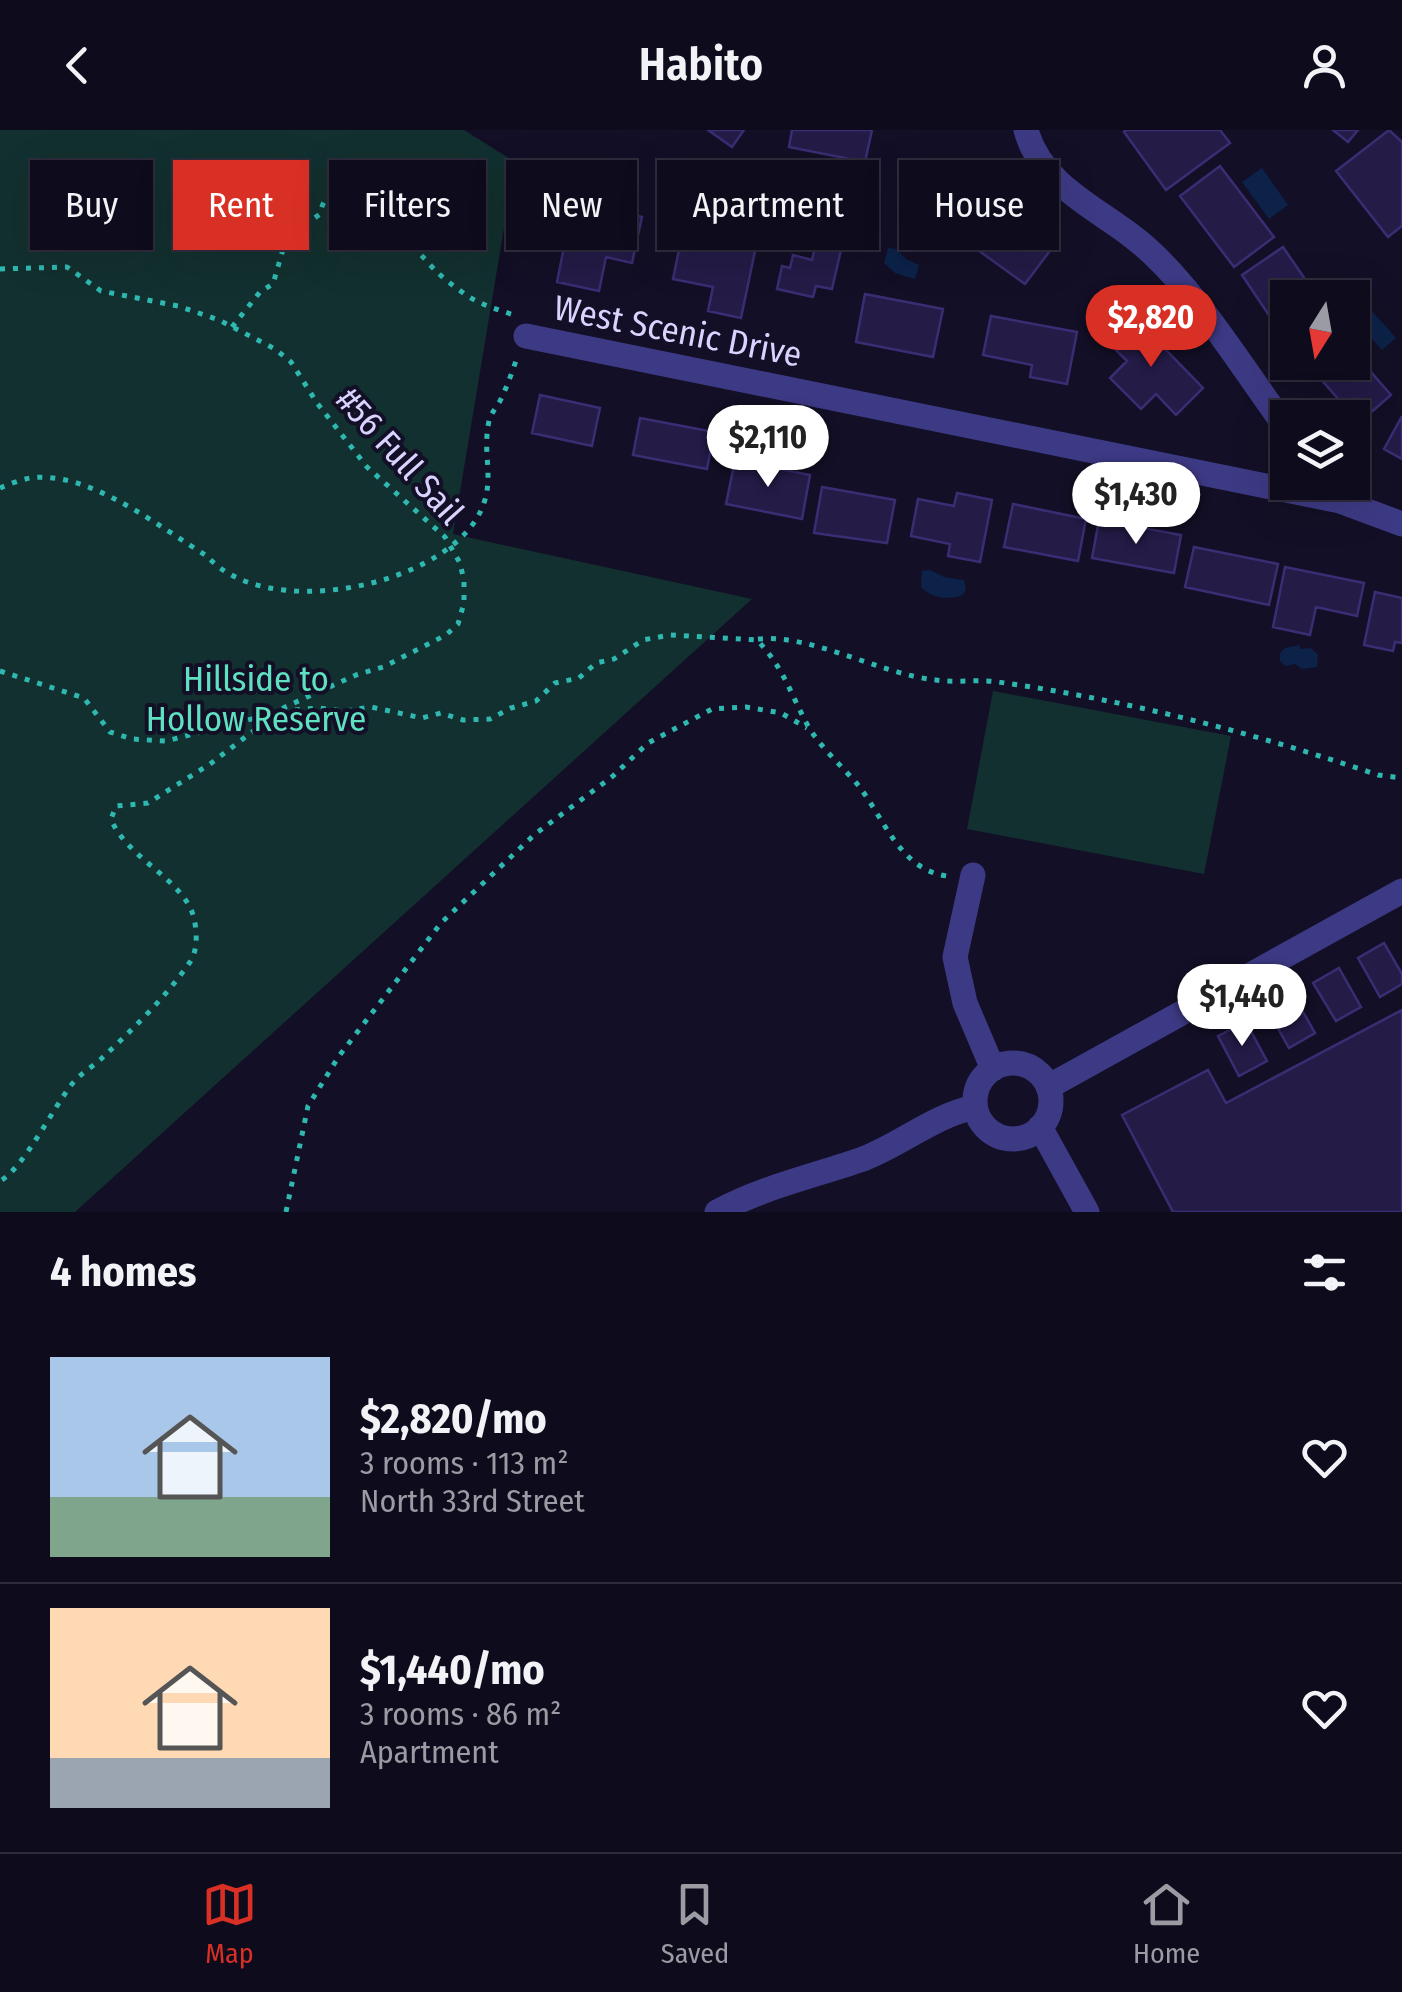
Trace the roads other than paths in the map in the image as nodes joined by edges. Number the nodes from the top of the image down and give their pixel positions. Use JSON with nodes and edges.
{"nodes":[{"id":1,"x":1026,"y":130,"type":"edge"},
{"id":2,"x":529,"y":342,"type":"road end"},
{"id":3,"x":1270,"y":405,"type":"edge"},
{"id":4,"x":1270,"y":480,"type":"edge"},
{"id":5,"x":1350,"y":500,"type":"edge"},
{"id":6,"x":1402,"y":524,"type":"edge"},
{"id":7,"x":973,"y":875,"type":"road end"},
{"id":8,"x":1402,"y":890,"type":"edge"},
{"id":9,"x":993,"y":1069,"type":"junction"},
{"id":10,"x":1048,"y":1087,"type":"junction"},
{"id":11,"x":975,"y":1107,"type":"junction"},
{"id":12,"x":1040,"y":1127,"type":"junction"},
{"id":13,"x":718,"y":1212,"type":"edge"},
{"id":14,"x":1088,"y":1212,"type":"edge"}],
"edges":[{"from":1,"to":3,"type":"street"},
{"from":2,"to":4,"type":"street","name":"West Scenic Drive"},
{"from":5,"to":6,"type":"street","name":"West Scenic Drive"},
{"from":7,"to":9,"type":"street"},
{"from":8,"to":10,"type":"street"},
{"from":9,"to":10,"type":"street"},
{"from":9,"to":11,"type":"street"},
{"from":10,"to":12,"type":"street"},
{"from":11,"to":12,"type":"street"},
{"from":11,"to":13,"type":"street"},
{"from":12,"to":14,"type":"street"}]}
